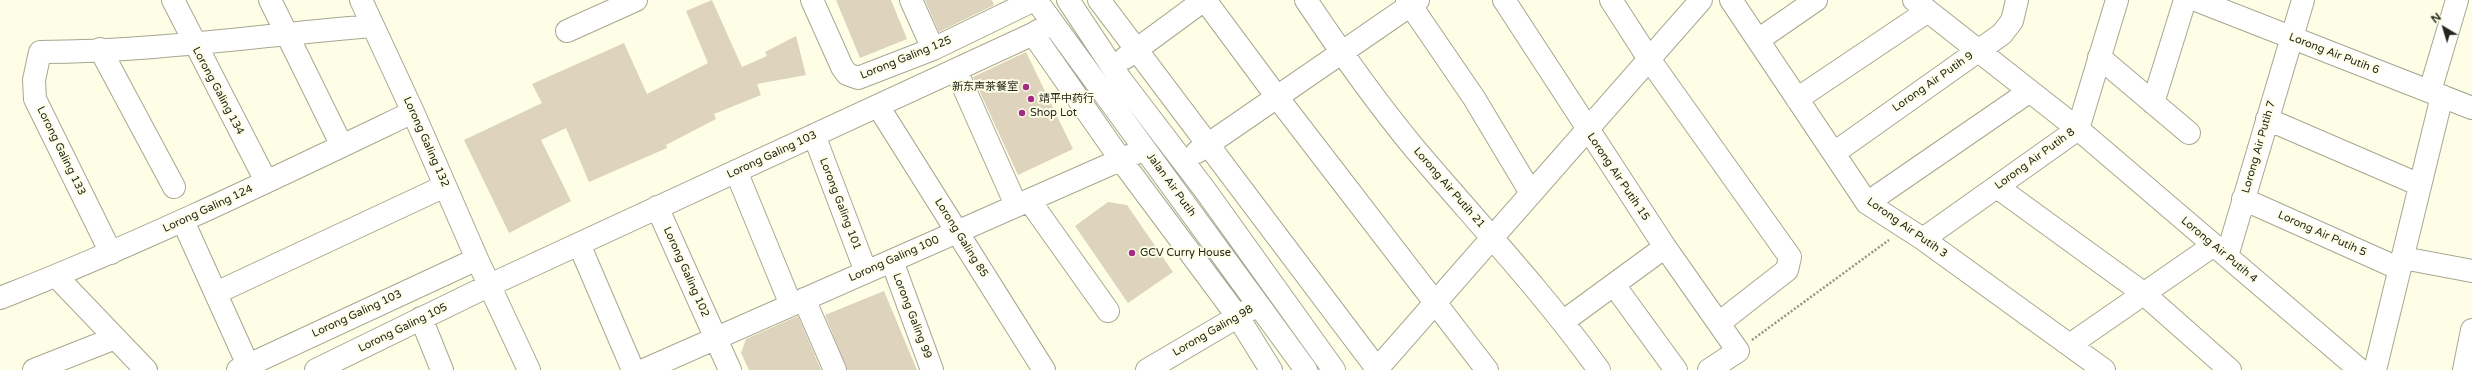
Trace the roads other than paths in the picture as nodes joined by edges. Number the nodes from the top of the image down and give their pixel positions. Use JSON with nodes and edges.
{"nodes":[{"id":1,"x":173,"y":0,"type":"edge"},
{"id":2,"x":270,"y":0,"type":"edge"},
{"id":3,"x":360,"y":0,"type":"edge"},
{"id":4,"x":636,"y":0,"type":"edge"},
{"id":5,"x":812,"y":0,"type":"edge"},
{"id":6,"x":911,"y":0,"type":"edge"},
{"id":7,"x":1068,"y":0,"type":"edge"},
{"id":8,"x":1099,"y":0,"type":"edge"},
{"id":9,"x":1205,"y":0,"type":"edge"},
{"id":10,"x":1306,"y":0,"type":"edge"},
{"id":11,"x":1504,"y":0,"type":"edge"},
{"id":12,"x":1611,"y":0,"type":"edge"},
{"id":13,"x":1701,"y":0,"type":"edge"},
{"id":14,"x":1731,"y":0,"type":"edge"},
{"id":15,"x":1816,"y":0,"type":"edge"},
{"id":16,"x":2017,"y":0,"type":"edge"},
{"id":17,"x":2117,"y":0,"type":"edge"},
{"id":18,"x":2186,"y":0,"type":"edge"},
{"id":19,"x":2196,"y":0,"type":"edge"},
{"id":20,"x":2303,"y":0,"type":"edge"},
{"id":21,"x":2457,"y":0,"type":"edge"},
{"id":22,"x":1025,"y":2,"type":"edge"},
{"id":23,"x":1412,"y":2,"type":"edge"},
{"id":24,"x":1921,"y":5,"type":"edge"},
{"id":25,"x":1052,"y":23,"type":"junction"},
{"id":26,"x":372,"y":26,"type":"junction"},
{"id":27,"x":567,"y":31,"type":"dead end"},
{"id":28,"x":285,"y":33,"type":"junction"},
{"id":29,"x":1033,"y":34,"type":"junction"},
{"id":30,"x":2291,"y":37,"type":"junction"},
{"id":31,"x":1758,"y":40,"type":"junction"},
{"id":32,"x":193,"y":43,"type":"junction"},
{"id":33,"x":100,"y":49,"type":"junction"},
{"id":34,"x":933,"y":49,"type":"junction"},
{"id":35,"x":1136,"y":50,"type":"junction"},
{"id":36,"x":1978,"y":51,"type":"junction"},
{"id":37,"x":1342,"y":52,"type":"junction"},
{"id":38,"x":2099,"y":57,"type":"junction"},
{"id":39,"x":1649,"y":58,"type":"junction"},
{"id":40,"x":1112,"y":68,"type":"junction"},
{"id":41,"x":956,"y":70,"type":"junction"},
{"id":42,"x":2030,"y":92,"type":"junction"},
{"id":43,"x":2436,"y":94,"type":"junction"},
{"id":44,"x":1277,"y":97,"type":"junction"},
{"id":45,"x":1797,"y":99,"type":"junction"},
{"id":46,"x":2153,"y":103,"type":"junction"},
{"id":47,"x":878,"y":106,"type":"junction"},
{"id":48,"x":2472,"y":108,"type":"edge"},
{"id":49,"x":413,"y":112,"type":"junction"},
{"id":50,"x":2267,"y":119,"type":"junction"},
{"id":51,"x":1587,"y":130,"type":"junction"},
{"id":52,"x":2078,"y":130,"type":"junction"},
{"id":53,"x":2189,"y":134,"type":"dead end"},
{"id":54,"x":814,"y":135,"type":"junction"},
{"id":55,"x":1208,"y":144,"type":"junction"},
{"id":56,"x":342,"y":146,"type":"junction"},
{"id":57,"x":1145,"y":149,"type":"junction"},
{"id":58,"x":1834,"y":153,"type":"junction"},
{"id":59,"x":1121,"y":160,"type":"junction"},
{"id":60,"x":1183,"y":162,"type":"junction"},
{"id":61,"x":736,"y":171,"type":"junction"},
{"id":62,"x":266,"y":182,"type":"junction"},
{"id":63,"x":2420,"y":185,"type":"junction"},
{"id":64,"x":445,"y":186,"type":"junction"},
{"id":65,"x":174,"y":187,"type":"dead end"},
{"id":66,"x":1997,"y":187,"type":"junction"},
{"id":67,"x":1531,"y":194,"type":"junction"},
{"id":68,"x":2243,"y":199,"type":"junction"},
{"id":69,"x":1023,"y":203,"type":"junction"},
{"id":70,"x":1867,"y":203,"type":"junction"},
{"id":71,"x":657,"y":208,"type":"junction"},
{"id":72,"x":183,"y":221,"type":"junction"},
{"id":73,"x":956,"y":231,"type":"junction"},
{"id":74,"x":1914,"y":234,"type":"junction"},
{"id":75,"x":1492,"y":238,"type":"junction"},
{"id":76,"x":579,"y":244,"type":"junction"},
{"id":77,"x":1665,"y":247,"type":"junction"},
{"id":78,"x":1218,"y":249,"type":"junction"},
{"id":79,"x":2220,"y":251,"type":"junction"},
{"id":80,"x":111,"y":253,"type":"junction"},
{"id":81,"x":1294,"y":258,"type":"junction"},
{"id":82,"x":477,"y":259,"type":"junction"},
{"id":83,"x":892,"y":261,"type":"junction"},
{"id":84,"x":1198,"y":264,"type":"junction"},
{"id":85,"x":2401,"y":264,"type":"junction"},
{"id":86,"x":2472,"y":271,"type":"edge"},
{"id":87,"x":866,"y":272,"type":"junction"},
{"id":88,"x":56,"y":276,"type":"junction"},
{"id":89,"x":1268,"y":278,"type":"junction"},
{"id":90,"x":490,"y":285,"type":"junction"},
{"id":91,"x":1614,"y":285,"type":"junction"},
{"id":92,"x":216,"y":293,"type":"junction"},
{"id":93,"x":2143,"y":293,"type":"junction"},
{"id":94,"x":0,"y":298,"type":"edge"},
{"id":95,"x":797,"y":302,"type":"junction"},
{"id":96,"x":1435,"y":303,"type":"junction"},
{"id":97,"x":1259,"y":304,"type":"junction"},
{"id":98,"x":1108,"y":311,"type":"dead end"},
{"id":99,"x":1238,"y":317,"type":"junction"},
{"id":100,"x":421,"y":318,"type":"junction"},
{"id":101,"x":1564,"y":321,"type":"junction"},
{"id":102,"x":1719,"y":323,"type":"junction"},
{"id":103,"x":2472,"y":330,"type":"edge"},
{"id":104,"x":715,"y":337,"type":"junction"},
{"id":105,"x":115,"y":338,"type":"junction"},
{"id":106,"x":2071,"y":344,"type":"junction"},
{"id":107,"x":344,"y":364,"type":"edge"},
{"id":108,"x":243,"y":368,"type":"edge"},
{"id":109,"x":34,"y":370,"type":"edge"},
{"id":110,"x":146,"y":370,"type":"edge"},
{"id":111,"x":316,"y":370,"type":"edge"},
{"id":112,"x":442,"y":370,"type":"edge"},
{"id":113,"x":530,"y":370,"type":"edge"},
{"id":114,"x":633,"y":370,"type":"edge"},
{"id":115,"x":644,"y":370,"type":"edge"},
{"id":116,"x":730,"y":370,"type":"edge"},
{"id":117,"x":835,"y":370,"type":"edge"},
{"id":118,"x":932,"y":370,"type":"edge"},
{"id":119,"x":1044,"y":370,"type":"edge"},
{"id":120,"x":1147,"y":370,"type":"edge"},
{"id":121,"x":1271,"y":370,"type":"edge"},
{"id":122,"x":1306,"y":370,"type":"edge"},
{"id":123,"x":1334,"y":370,"type":"edge"},
{"id":124,"x":1378,"y":370,"type":"edge"},
{"id":125,"x":1487,"y":370,"type":"edge"},
{"id":126,"x":1600,"y":370,"type":"edge"},
{"id":127,"x":1676,"y":370,"type":"edge"},
{"id":128,"x":1710,"y":370,"type":"edge"},
{"id":129,"x":2104,"y":370,"type":"edge"},
{"id":130,"x":2230,"y":370,"type":"edge"},
{"id":131,"x":2360,"y":370,"type":"edge"},
{"id":132,"x":2375,"y":370,"type":"edge"},
{"id":133,"x":2464,"y":370,"type":"edge"}],
"edges":[{"from":1,"to":32,"type":"street","name":"Lorong Galing 134"},
{"from":2,"to":28,"type":"street"},
{"from":3,"to":26,"type":"street","name":"Lorong Galing 132"},
{"from":4,"to":27,"type":"street"},
{"from":5,"to":34,"type":"street","name":"Lorong Galing 125"},
{"from":6,"to":34,"type":"street"},
{"from":7,"to":40,"type":"street","name":"Jalan Air Putih"},
{"from":8,"to":35,"type":"street"},
{"from":9,"to":35,"type":"street"},
{"from":9,"to":44,"type":"street"},
{"from":10,"to":37,"type":"street","name":"Lorong Air Putih 21"},
{"from":11,"to":51,"type":"street","name":"Lorong Air Putih 15"},
{"from":12,"to":39,"type":"street"},
{"from":13,"to":39,"type":"street"},
{"from":14,"to":31,"type":"street","name":"Lorong Air Putih 3"},
{"from":15,"to":31,"type":"street"},
{"from":16,"to":36,"type":"street","name":"Lorong Air Putih 9"},
{"from":17,"to":38,"type":"street","name":"Lorong Air Putih 8"},
{"from":18,"to":46,"type":"street"},
{"from":19,"to":30,"type":"street","name":"Lorong Air Putih 6"},
{"from":20,"to":30,"type":"street","name":"Lorong Air Putih 7"},
{"from":21,"to":43,"type":"street"},
{"from":22,"to":25,"type":"street","name":"Jalan Air Putih"},
{"from":22,"to":34,"type":"street","name":"Lorong Galing 125"},
{"from":23,"to":37,"type":"street"},
{"from":23,"to":67,"type":"street"},
{"from":24,"to":36,"type":"street","name":"Lorong Air Putih 4"},
{"from":24,"to":45,"type":"street"},
{"from":25,"to":29,"type":"street","name":"Lorong Galing 103"},
{"from":25,"to":57,"type":"street","name":"Jalan Air Putih"},
{"from":26,"to":28,"type":"street","name":"Lorong Galing 133"},
{"from":26,"to":49,"type":"street","name":"Lorong Galing 132"},
{"from":28,"to":32,"type":"street","name":"Lorong Galing 133"},
{"from":28,"to":56,"type":"street"},
{"from":29,"to":41,"type":"street","name":"Lorong Galing 103"},
{"from":29,"to":59,"type":"street"},
{"from":30,"to":43,"type":"street","name":"Lorong Air Putih 6"},
{"from":30,"to":50,"type":"street","name":"Lorong Air Putih 7"},
{"from":31,"to":45,"type":"street","name":"Lorong Air Putih 3"},
{"from":32,"to":33,"type":"street","name":"Lorong Galing 133"},
{"from":32,"to":62,"type":"street","name":"Lorong Galing 134"},
{"from":33,"to":65,"type":"street"},
{"from":33,"to":80,"type":"street","name":"Lorong Galing 133"},
{"from":35,"to":40,"type":"street"},
{"from":35,"to":55,"type":"street"},
{"from":36,"to":42,"type":"street","name":"Lorong Air Putih 4"},
{"from":36,"to":58,"type":"street","name":"Lorong Air Putih 9"},
{"from":37,"to":44,"type":"street"},
{"from":37,"to":75,"type":"street","name":"Lorong Air Putih 21"},
{"from":38,"to":46,"type":"street"},
{"from":38,"to":52,"type":"street","name":"Lorong Air Putih 8"},
{"from":39,"to":51,"type":"street"},
{"from":39,"to":102,"type":"street"},
{"from":40,"to":60,"type":"street","name":"Jalan Air Putih"},
{"from":41,"to":47,"type":"street","name":"Lorong Galing 103"},
{"from":41,"to":69,"type":"street"},
{"from":42,"to":52,"type":"street","name":"Lorong Air Putih 4"},
{"from":42,"to":70,"type":"street"},
{"from":43,"to":48,"type":"street","name":"Lorong Air Putih 6"},
{"from":43,"to":63,"type":"street"},
{"from":44,"to":55,"type":"street"},
{"from":44,"to":96,"type":"street"},
{"from":45,"to":58,"type":"street","name":"Lorong Air Putih 3"},
{"from":46,"to":53,"type":"street"},
{"from":47,"to":54,"type":"street","name":"Lorong Galing 103"},
{"from":47,"to":73,"type":"street","name":"Lorong Galing 85"},
{"from":49,"to":56,"type":"street","name":"Lorong Galing 124"},
{"from":49,"to":64,"type":"street","name":"Lorong Galing 132"},
{"from":50,"to":63,"type":"street"},
{"from":50,"to":68,"type":"street","name":"Lorong Air Putih 7"},
{"from":51,"to":67,"type":"street"},
{"from":51,"to":77,"type":"street","name":"Lorong Air Putih 15"},
{"from":52,"to":66,"type":"street","name":"Lorong Air Putih 8"},
{"from":52,"to":79,"type":"street","name":"Lorong Air Putih 4"},
{"from":54,"to":61,"type":"street","name":"Lorong Galing 103"},
{"from":54,"to":87,"type":"street","name":"Lorong Galing 101"},
{"from":55,"to":60,"type":"street"},
{"from":55,"to":81,"type":"street"},
{"from":56,"to":62,"type":"street","name":"Lorong Galing 124"},
{"from":57,"to":59,"type":"street","name":"Lorong Galing 100"},
{"from":57,"to":78,"type":"street","name":"Jalan Air Putih"},
{"from":58,"to":70,"type":"street","name":"Lorong Air Putih 3"},
{"from":59,"to":69,"type":"street","name":"Lorong Galing 100"},
{"from":59,"to":84,"type":"street"},
{"from":60,"to":89,"type":"street","name":"Jalan Air Putih"},
{"from":61,"to":71,"type":"street","name":"Lorong Galing 103"},
{"from":61,"to":95,"type":"street"},
{"from":62,"to":72,"type":"street","name":"Lorong Galing 124"},
{"from":63,"to":85,"type":"street"},
{"from":64,"to":82,"type":"street","name":"Lorong Galing 132"},
{"from":64,"to":92,"type":"street"},
{"from":66,"to":74,"type":"street","name":"Lorong Air Putih 8"},
{"from":66,"to":93,"type":"street"},
{"from":67,"to":75,"type":"street"},
{"from":68,"to":79,"type":"street","name":"Lorong Air Putih 7"},
{"from":68,"to":85,"type":"street","name":"Lorong Air Putih 5"},
{"from":69,"to":73,"type":"street","name":"Lorong Galing 100"},
{"from":69,"to":98,"type":"street"},
{"from":70,"to":74,"type":"street","name":"Lorong Air Putih 3"},
{"from":71,"to":76,"type":"street","name":"Lorong Galing 103"},
{"from":71,"to":104,"type":"street","name":"Lorong Galing 102"},
{"from":72,"to":80,"type":"street","name":"Lorong Galing 124"},
{"from":72,"to":92,"type":"street"},
{"from":73,"to":83,"type":"street","name":"Lorong Galing 100"},
{"from":73,"to":119,"type":"street","name":"Lorong Galing 85"},
{"from":74,"to":106,"type":"street","name":"Lorong Air Putih 3"},
{"from":75,"to":96,"type":"street"},
{"from":75,"to":101,"type":"street","name":"Lorong Air Putih 21"},
{"from":76,"to":90,"type":"street","name":"Lorong Galing 103"},
{"from":76,"to":114,"type":"street"},
{"from":77,"to":91,"type":"street"},
{"from":77,"to":102,"type":"street","name":"Lorong Air Putih 15"},
{"from":78,"to":84,"type":"street"},
{"from":78,"to":97,"type":"street","name":"Jalan Air Putih"},
{"from":79,"to":93,"type":"street"},
{"from":79,"to":131,"type":"street","name":"Lorong Air Putih 4"},
{"from":80,"to":88,"type":"street","name":"Lorong Galing 124"},
{"from":81,"to":89,"type":"street"},
{"from":81,"to":124,"type":"street"},
{"from":82,"to":90,"type":"street","name":"Lorong Galing 132"},
{"from":82,"to":108,"type":"street","name":"Lorong Galing 103"},
{"from":83,"to":87,"type":"street","name":"Lorong Galing 100"},
{"from":83,"to":118,"type":"street","name":"Lorong Galing 99"},
{"from":84,"to":99,"type":"street"},
{"from":85,"to":86,"type":"street","name":"Lorong Air Putih 5"},
{"from":85,"to":132,"type":"street"},
{"from":87,"to":95,"type":"street","name":"Lorong Galing 100"},
{"from":88,"to":94,"type":"street","name":"Lorong Galing 124"},
{"from":88,"to":105,"type":"street"},
{"from":89,"to":123,"type":"street","name":"Jalan Air Putih"},
{"from":90,"to":100,"type":"street","name":"Lorong Galing 105"},
{"from":90,"to":113,"type":"street","name":"Lorong Galing 132"},
{"from":91,"to":101,"type":"street"},
{"from":91,"to":127,"type":"street"},
{"from":92,"to":108,"type":"street"},
{"from":93,"to":106,"type":"street"},
{"from":93,"to":130,"type":"street"},
{"from":95,"to":104,"type":"street","name":"Lorong Galing 100"},
{"from":95,"to":117,"type":"street"},
{"from":96,"to":124,"type":"street"},
{"from":96,"to":125,"type":"street"},
{"from":97,"to":99,"type":"street","name":"Lorong Galing 98"},
{"from":97,"to":122,"type":"street","name":"Jalan Air Putih"},
{"from":99,"to":120,"type":"street","name":"Lorong Galing 98"},
{"from":99,"to":121,"type":"street"},
{"from":100,"to":107,"type":"street","name":"Lorong Galing 105"},
{"from":100,"to":112,"type":"street"},
{"from":101,"to":126,"type":"street","name":"Lorong Air Putih 21"},
{"from":102,"to":128,"type":"street","name":"Lorong Air Putih 15"},
{"from":103,"to":133,"type":"street"},
{"from":104,"to":115,"type":"street","name":"Lorong Galing 100"},
{"from":104,"to":116,"type":"street","name":"Lorong Galing 102"},
{"from":105,"to":109,"type":"street"},
{"from":105,"to":110,"type":"street"},
{"from":106,"to":129,"type":"street","name":"Lorong Air Putih 3"},
{"from":107,"to":111,"type":"street","name":"Lorong Galing 105"}]}
